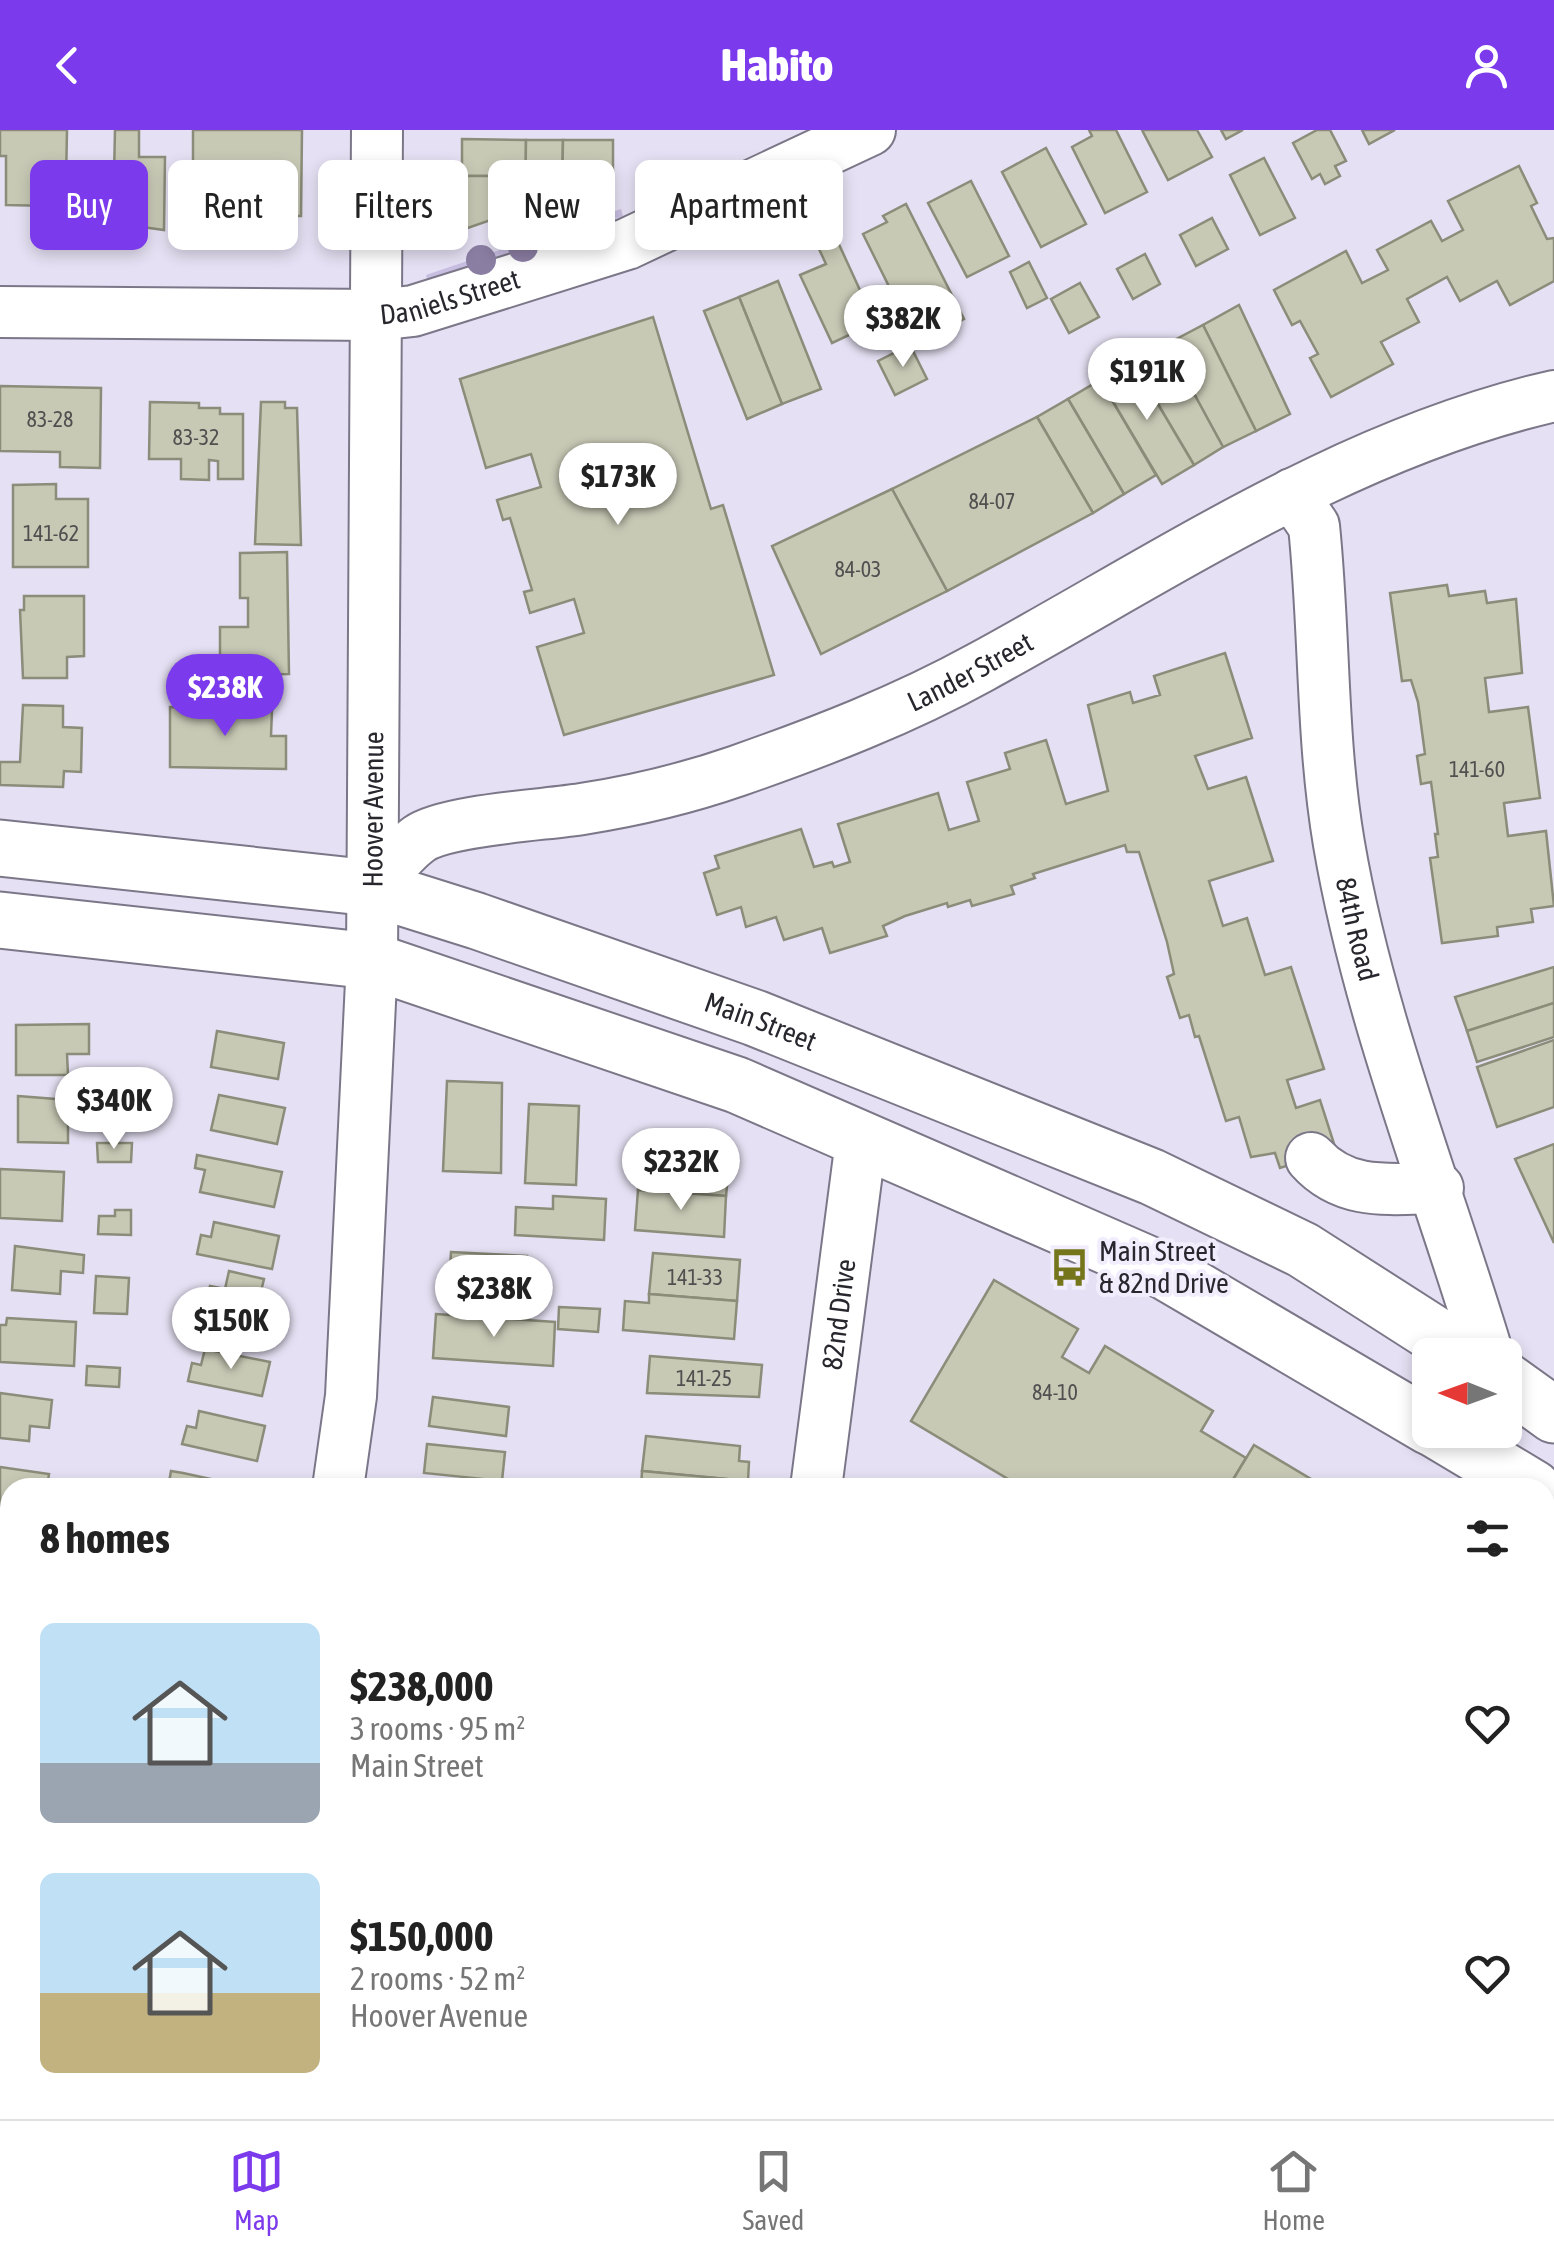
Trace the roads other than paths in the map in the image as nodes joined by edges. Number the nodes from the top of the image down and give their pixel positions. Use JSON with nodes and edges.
{"nodes":[{"id":1,"x":377,"y":130,"type":"edge"},
{"id":2,"x":864,"y":131,"type":"edge"},
{"id":3,"x":0,"y":312,"type":"edge"},
{"id":4,"x":376,"y":315,"type":"junction"},
{"id":5,"x":1554,"y":396,"type":"edge"},
{"id":6,"x":1292,"y":494,"type":"junction"},
{"id":7,"x":0,"y":848,"type":"edge"},
{"id":8,"x":372,"y":888,"type":"junction"},
{"id":9,"x":0,"y":920,"type":"edge"},
{"id":10,"x":372,"y":961,"type":"junction"},
{"id":11,"x":860,"y":1141,"type":"junction"},
{"id":12,"x":1312,"y":1158,"type":"dead end"},
{"id":13,"x":1438,"y":1188,"type":"junction"},
{"id":14,"x":1440,"y":1338,"type":"edge"},
{"id":15,"x":1483,"y":1338,"type":"edge"},
{"id":16,"x":1522,"y":1392,"type":"edge"},
{"id":17,"x":1554,"y":1415,"type":"edge"},
{"id":18,"x":1412,"y":1416,"type":"edge"},
{"id":19,"x":1466,"y":1448,"type":"edge"},
{"id":20,"x":340,"y":1478,"type":"edge"},
{"id":21,"x":817,"y":1478,"type":"edge"},
{"id":22,"x":1516,"y":1478,"type":"edge"}],
"edges":[{"from":1,"to":4,"type":"street","name":"Hoover Avenue"},
{"from":2,"to":4,"type":"street","name":"Daniels Street"},
{"from":3,"to":4,"type":"street","name":"Daniels Street"},
{"from":4,"to":8,"type":"street","name":"Hoover Avenue"},
{"from":5,"to":6,"type":"street","name":"Lander Street"},
{"from":6,"to":8,"type":"street","name":"Lander Street"},
{"from":6,"to":13,"type":"street","name":"84th Road"},
{"from":7,"to":8,"type":"main road","name":"Main Street"},
{"from":8,"to":10,"type":"street","name":"Hoover Avenue"},
{"from":8,"to":14,"type":"main road","name":"Main Street"},
{"from":9,"to":10,"type":"main road"},
{"from":10,"to":11,"type":"main road"},
{"from":10,"to":20,"type":"street","name":"Hoover Avenue"},
{"from":11,"to":18,"type":"main road"},
{"from":11,"to":21,"type":"street","name":"82nd Drive"},
{"from":12,"to":13,"type":"street"},
{"from":13,"to":15,"type":"street","name":"84th Road"},
{"from":16,"to":17,"type":"main road"},
{"from":19,"to":22,"type":"main road"}]}
